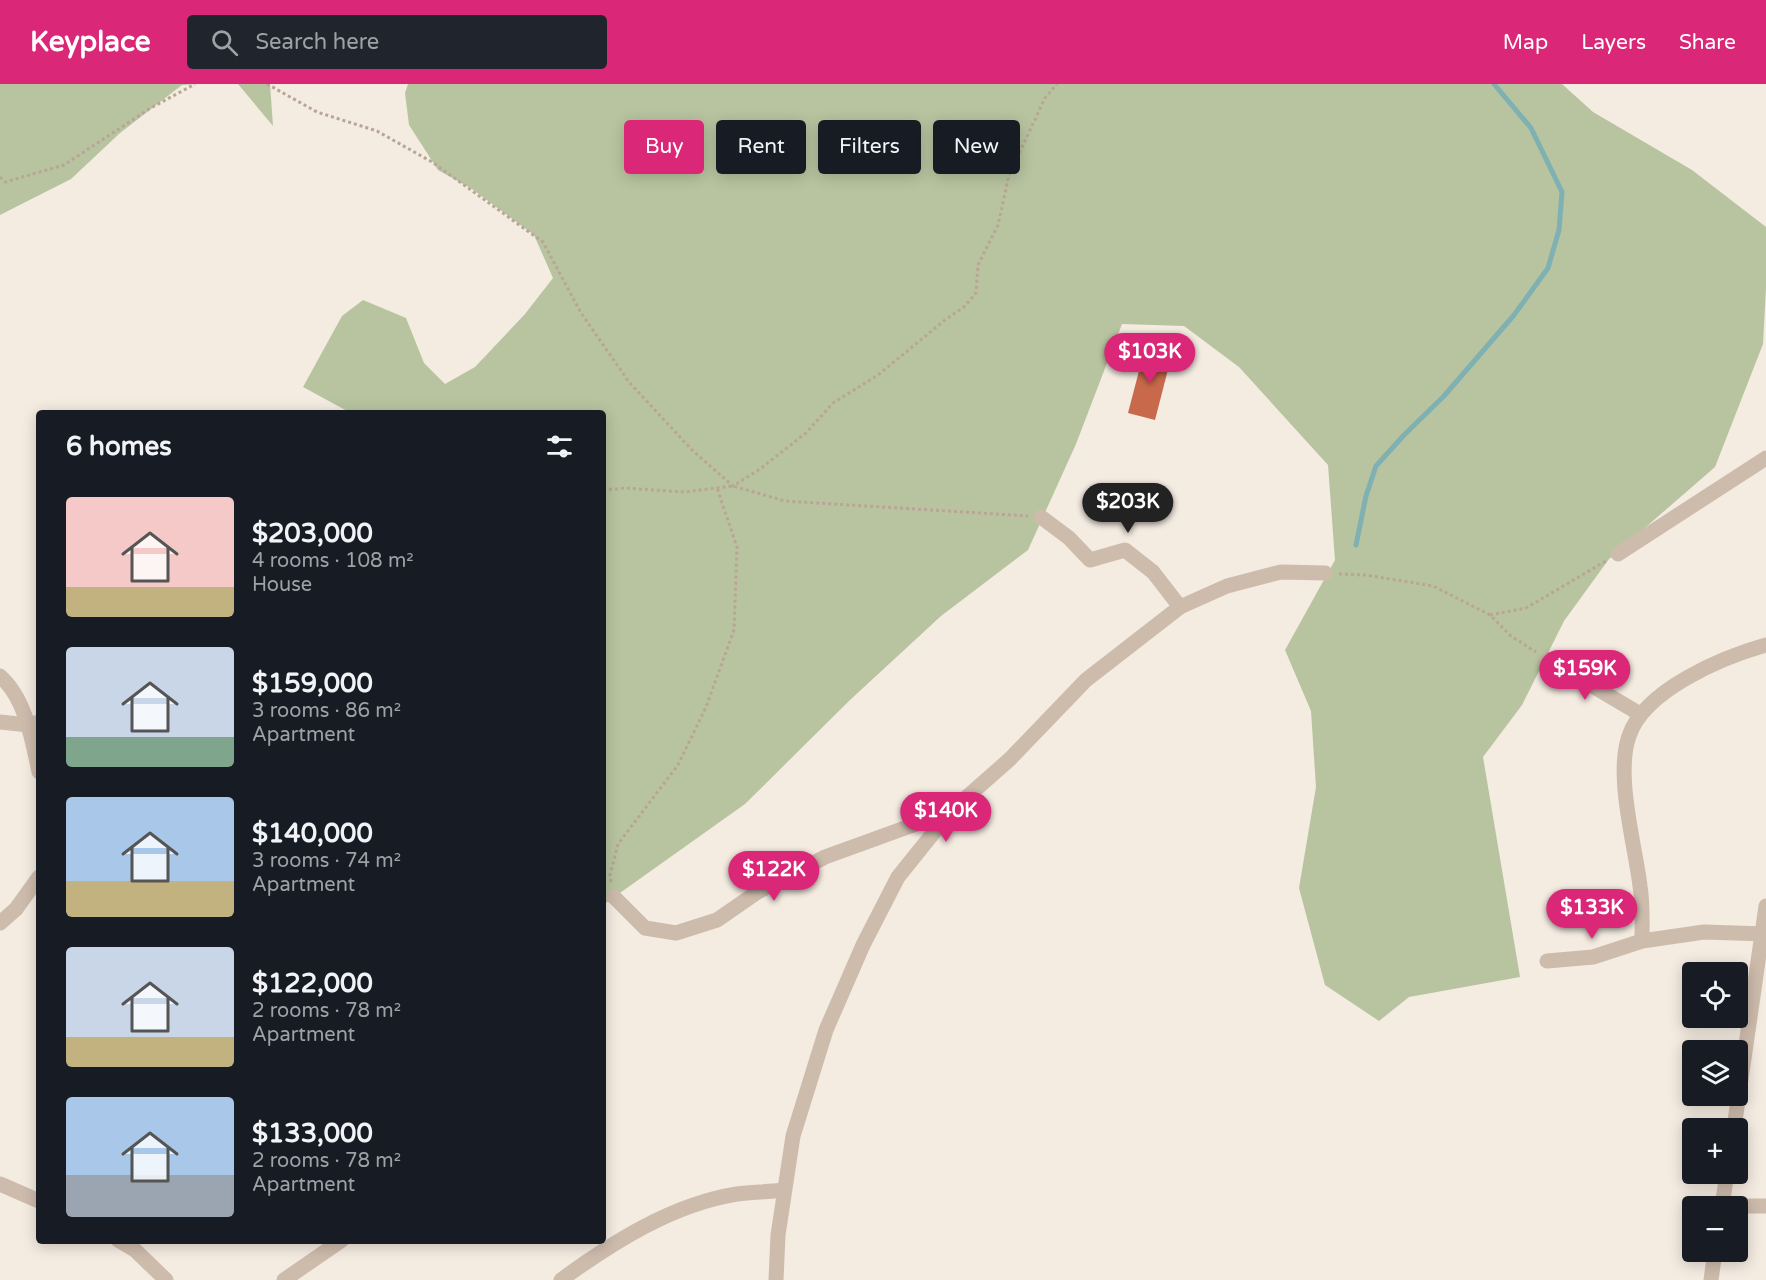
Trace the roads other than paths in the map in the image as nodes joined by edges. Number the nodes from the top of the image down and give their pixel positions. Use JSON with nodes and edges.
{"nodes":[{"id":1,"x":1766,"y":458,"type":"edge"},
{"id":2,"x":1041,"y":517,"type":"road end"},
{"id":3,"x":1618,"y":554,"type":"road end"},
{"id":4,"x":1325,"y":573,"type":"road end"},
{"id":5,"x":1180,"y":607,"type":"junction"},
{"id":6,"x":1766,"y":645,"type":"edge"},
{"id":7,"x":1547,"y":659,"type":"road end"},
{"id":8,"x":0,"y":676,"type":"edge"},
{"id":9,"x":1640,"y":714,"type":"junction"},
{"id":10,"x":0,"y":722,"type":"edge"},
{"id":11,"x":34,"y":724,"type":"edge"},
{"id":12,"x":36,"y":743,"type":"edge"},
{"id":13,"x":951,"y":811,"type":"junction"},
{"id":14,"x":36,"y":880,"type":"edge"},
{"id":15,"x":614,"y":897,"type":"road end"},
{"id":16,"x":1766,"y":906,"type":"edge"},
{"id":17,"x":0,"y":923,"type":"edge"},
{"id":18,"x":1765,"y":933,"type":"edge"},
{"id":19,"x":1642,"y":941,"type":"junction"},
{"id":20,"x":1547,"y":961,"type":"dead end"},
{"id":21,"x":1736,"y":1118,"type":"edge"},
{"id":22,"x":0,"y":1184,"type":"edge"},
{"id":23,"x":783,"y":1190,"type":"junction"},
{"id":24,"x":36,"y":1200,"type":"edge"},
{"id":25,"x":1748,"y":1206,"type":"edge"},
{"id":26,"x":1766,"y":1206,"type":"edge"},
{"id":27,"x":125,"y":1244,"type":"edge"},
{"id":28,"x":336,"y":1244,"type":"edge"},
{"id":29,"x":1713,"y":1262,"type":"edge"},
{"id":30,"x":166,"y":1280,"type":"edge"},
{"id":31,"x":284,"y":1280,"type":"edge"},
{"id":32,"x":561,"y":1280,"type":"edge"},
{"id":33,"x":776,"y":1280,"type":"edge"},
{"id":34,"x":1711,"y":1280,"type":"edge"}],
"edges":[{"from":1,"to":3,"type":"street"},
{"from":2,"to":5,"type":"street"},
{"from":4,"to":5,"type":"street"},
{"from":5,"to":13,"type":"street"},
{"from":6,"to":9,"type":"street"},
{"from":7,"to":9,"type":"street"},
{"from":8,"to":11,"type":"street"},
{"from":9,"to":19,"type":"street"},
{"from":10,"to":11,"type":"street"},
{"from":11,"to":12,"type":"street"},
{"from":13,"to":15,"type":"street"},
{"from":13,"to":23,"type":"street"},
{"from":14,"to":17,"type":"street"},
{"from":16,"to":18,"type":"street"},
{"from":18,"to":19,"type":"street"},
{"from":18,"to":21,"type":"street"},
{"from":19,"to":20,"type":"street"},
{"from":22,"to":24,"type":"street"},
{"from":23,"to":32,"type":"street"},
{"from":23,"to":33,"type":"street"},
{"from":25,"to":26,"type":"street"},
{"from":27,"to":30,"type":"street"},
{"from":28,"to":31,"type":"street"},
{"from":29,"to":34,"type":"street"}]}
